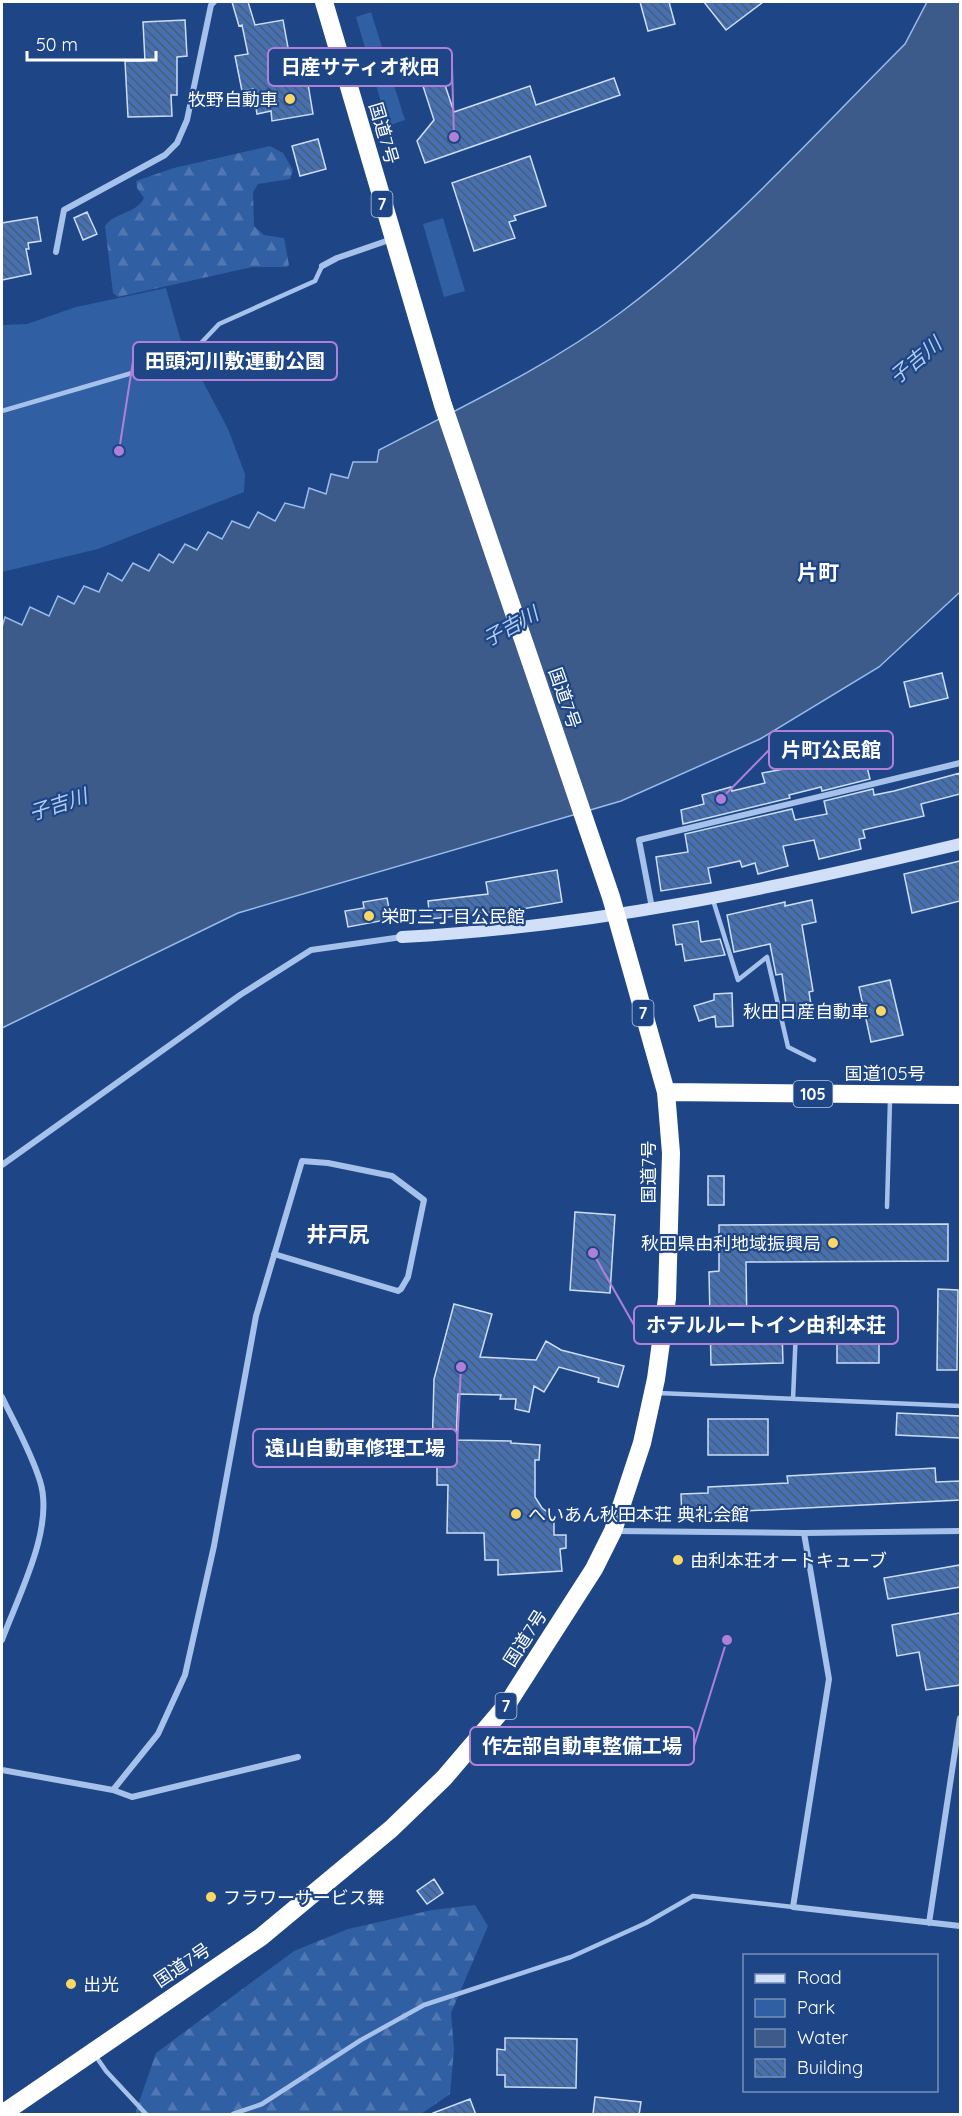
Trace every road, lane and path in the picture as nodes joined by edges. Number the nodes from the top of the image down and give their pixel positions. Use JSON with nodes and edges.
{"nodes":[{"id":1,"x":214,"y":2,"type":"edge"},
{"id":2,"x":324,"y":2,"type":"edge"},
{"id":3,"x":392,"y":239,"type":"junction"},
{"id":4,"x":56,"y":252,"type":"dead end"},
{"id":5,"x":322,"y":266,"type":"joint"},
{"id":6,"x":2,"y":411,"type":"edge"},
{"id":7,"x":960,"y":763,"type":"edge"},
{"id":8,"x":960,"y":844,"type":"edge"},
{"id":9,"x":713,"y":898,"type":"junction"},
{"id":10,"x":652,"y":909,"type":"junction"},
{"id":11,"x":402,"y":937,"type":"joint"},
{"id":12,"x":814,"y":1060,"type":"dead end"},
{"id":13,"x":666,"y":1092,"type":"junction"},
{"id":14,"x":891,"y":1094,"type":"junction"},
{"id":15,"x":960,"y":1095,"type":"edge"},
{"id":16,"x":2,"y":1165,"type":"edge"},
{"id":17,"x":887,"y":1207,"type":"dead end"},
{"id":18,"x":274,"y":1254,"type":"junction"},
{"id":19,"x":796,"y":1329,"type":"dead end"},
{"id":20,"x":653,"y":1392,"type":"junction"},
{"id":21,"x":2,"y":1397,"type":"edge"},
{"id":22,"x":794,"y":1399,"type":"junction"},
{"id":23,"x":960,"y":1406,"type":"edge"},
{"id":24,"x":613,"y":1531,"type":"junction"},
{"id":25,"x":960,"y":1531,"type":"edge"},
{"id":26,"x":804,"y":1533,"type":"junction"},
{"id":27,"x":2,"y":1640,"type":"edge"},
{"id":28,"x":960,"y":1718,"type":"edge"},
{"id":29,"x":298,"y":1757,"type":"dead end"},
{"id":30,"x":2,"y":1770,"type":"edge"},
{"id":31,"x":113,"y":1790,"type":"junction"},
{"id":32,"x":793,"y":1907,"type":"junction"},
{"id":33,"x":929,"y":1923,"type":"junction"},
{"id":34,"x":960,"y":1926,"type":"edge"},
{"id":35,"x":94,"y":2052,"type":"junction"},
{"id":36,"x":2,"y":2114,"type":"edge"},
{"id":37,"x":146,"y":2115,"type":"edge"},
{"id":38,"x":233,"y":2115,"type":"edge"}],
"edges":[{"from":1,"to":4,"type":"street"},
{"from":2,"to":3,"type":"highway","name":"国道7号","number":"7"},
{"from":3,"to":5,"type":"street"},
{"from":3,"to":13,"type":"highway","name":"国道7号","number":"7"},
{"from":5,"to":6,"type":"lane"},
{"from":7,"to":10,"type":"street"},
{"from":8,"to":9,"type":"street"},
{"from":9,"to":10,"type":"street"},
{"from":9,"to":12,"type":"lane"},
{"from":10,"to":11,"type":"street"},
{"from":11,"to":16,"type":"street"},
{"from":13,"to":14,"type":"highway","name":"国道105号","number":"105"},
{"from":13,"to":20,"type":"highway","name":"国道7号","number":"7"},
{"from":14,"to":15,"type":"highway","name":"国道105号","number":"105"},
{"from":14,"to":17,"type":"lane"},
{"from":18,"to":18,"type":"street"},
{"from":18,"to":31,"type":"street"},
{"from":19,"to":22,"type":"lane"},
{"from":20,"to":22,"type":"lane"},
{"from":20,"to":24,"type":"highway","name":"国道7号","number":"7"},
{"from":21,"to":27,"type":"street"},
{"from":22,"to":23,"type":"lane"},
{"from":24,"to":26,"type":"street"},
{"from":24,"to":35,"type":"highway","name":"国道7号","number":"7"},
{"from":25,"to":26,"type":"street"},
{"from":26,"to":32,"type":"street"},
{"from":28,"to":33,"type":"street"},
{"from":29,"to":31,"type":"street"},
{"from":30,"to":31,"type":"street"},
{"from":32,"to":33,"type":"street"},
{"from":32,"to":38,"type":"lane"},
{"from":33,"to":34,"type":"street"},
{"from":35,"to":36,"type":"highway","name":"国道7号","number":"7"},
{"from":35,"to":37,"type":"lane"}]}
